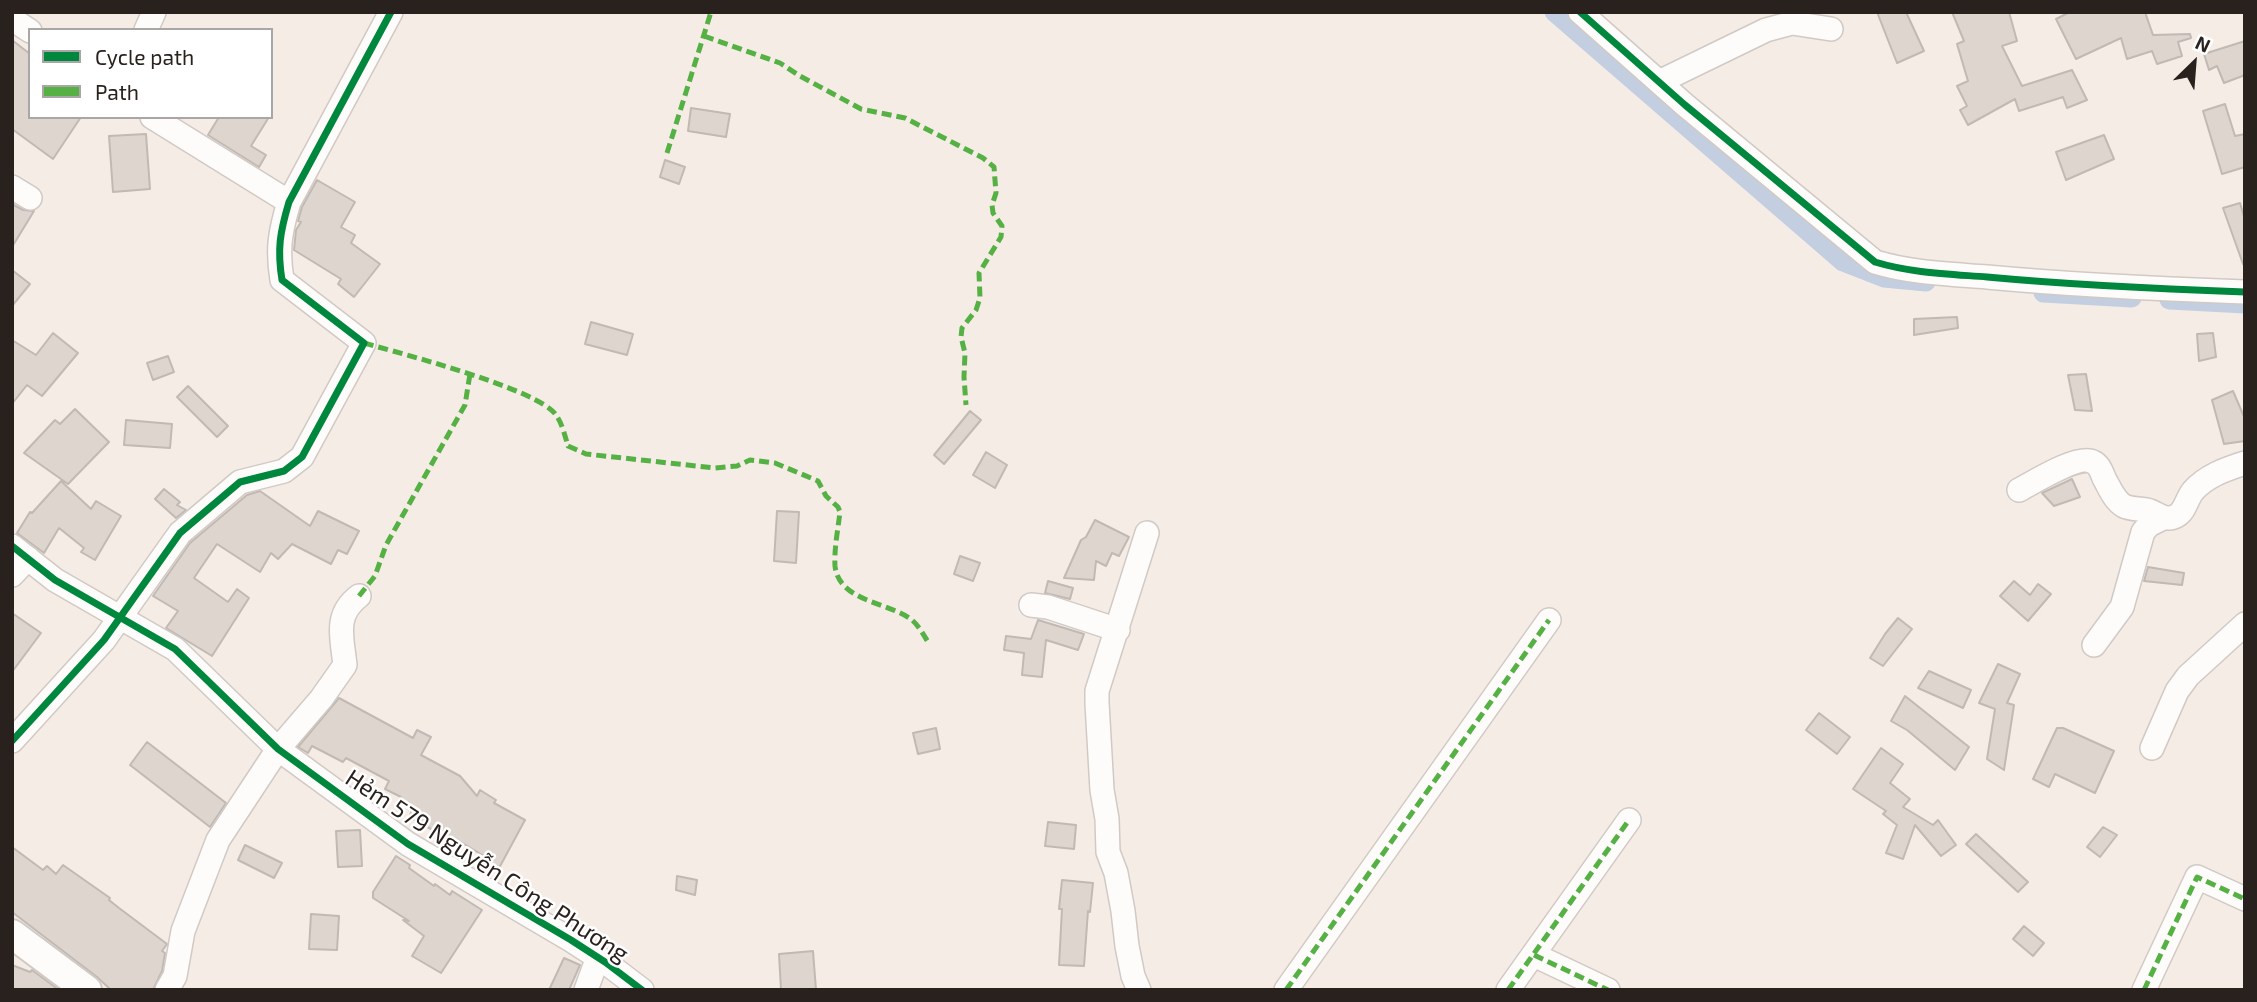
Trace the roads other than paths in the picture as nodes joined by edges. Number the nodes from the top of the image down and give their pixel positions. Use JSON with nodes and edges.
{"nodes":[{"id":1,"x":154,"y":12,"type":"edge"},
{"id":2,"x":391,"y":12,"type":"edge"},
{"id":3,"x":1580,"y":12,"type":"edge"},
{"id":4,"x":12,"y":19,"type":"edge"},
{"id":5,"x":147,"y":28,"type":"edge"},
{"id":6,"x":1831,"y":29,"type":"dead end"},
{"id":7,"x":28,"y":30,"type":"edge"},
{"id":8,"x":1659,"y":82,"type":"junction"},
{"id":9,"x":155,"y":119,"type":"edge"},
{"id":10,"x":289,"y":202,"type":"junction"},
{"id":11,"x":2245,"y":292,"type":"edge"},
{"id":12,"x":2245,"y":463,"type":"edge"},
{"id":13,"x":2019,"y":490,"type":"dead end"},
{"id":14,"x":2163,"y":518,"type":"junction"},
{"id":15,"x":1147,"y":533,"type":"dead end"},
{"id":16,"x":18,"y":560,"type":"edge"},
{"id":17,"x":359,"y":596,"type":"dead end"},
{"id":18,"x":1031,"y":605,"type":"dead end"},
{"id":19,"x":119,"y":617,"type":"junction"},
{"id":20,"x":1549,"y":620,"type":"dead end"},
{"id":21,"x":2245,"y":624,"type":"edge"},
{"id":22,"x":1118,"y":630,"type":"junction"},
{"id":23,"x":2094,"y":645,"type":"dead end"},
{"id":24,"x":12,"y":741,"type":"edge"},
{"id":25,"x":2152,"y":748,"type":"dead end"},
{"id":26,"x":278,"y":750,"type":"junction"},
{"id":27,"x":1629,"y":820,"type":"dead end"},
{"id":28,"x":2245,"y":899,"type":"edge"},
{"id":29,"x":12,"y":934,"type":"edge"},
{"id":30,"x":1534,"y":955,"type":"junction"},
{"id":31,"x":598,"y":957,"type":"junction"},
{"id":32,"x":88,"y":990,"type":"edge"},
{"id":33,"x":167,"y":990,"type":"edge"},
{"id":34,"x":586,"y":990,"type":"edge"},
{"id":35,"x":642,"y":990,"type":"edge"},
{"id":36,"x":1139,"y":990,"type":"edge"},
{"id":37,"x":1286,"y":990,"type":"edge"},
{"id":38,"x":1508,"y":990,"type":"edge"},
{"id":39,"x":1608,"y":990,"type":"edge"},
{"id":40,"x":2144,"y":990,"type":"edge"}],
"edges":[{"from":1,"to":5,"type":"street"},
{"from":2,"to":10,"type":"street"},
{"from":3,"to":8,"type":"street"},
{"from":4,"to":7,"type":"street"},
{"from":6,"to":8,"type":"street"},
{"from":8,"to":11,"type":"street"},
{"from":9,"to":10,"type":"street"},
{"from":10,"to":19,"type":"street"},
{"from":12,"to":14,"type":"street"},
{"from":13,"to":14,"type":"street"},
{"from":14,"to":23,"type":"street"},
{"from":15,"to":22,"type":"street"},
{"from":16,"to":19,"type":"street","name":"Hẻm 579 Nguyễn Công Phương"},
{"from":17,"to":26,"type":"street"},
{"from":18,"to":22,"type":"street"},
{"from":19,"to":24,"type":"street"},
{"from":19,"to":26,"type":"street","name":"Hẻm 579 Nguyễn Công Phương"},
{"from":20,"to":37,"type":"street"},
{"from":21,"to":25,"type":"street"},
{"from":22,"to":36,"type":"street"},
{"from":26,"to":31,"type":"street","name":"Hẻm 579 Nguyễn Công Phương"},
{"from":26,"to":33,"type":"street"},
{"from":27,"to":30,"type":"street"},
{"from":28,"to":40,"type":"street"},
{"from":29,"to":32,"type":"street"},
{"from":30,"to":38,"type":"street"},
{"from":30,"to":39,"type":"street"},
{"from":31,"to":34,"type":"street"},
{"from":31,"to":35,"type":"street","name":"Hẻm 579 Nguyễn Công Phương"}]}
